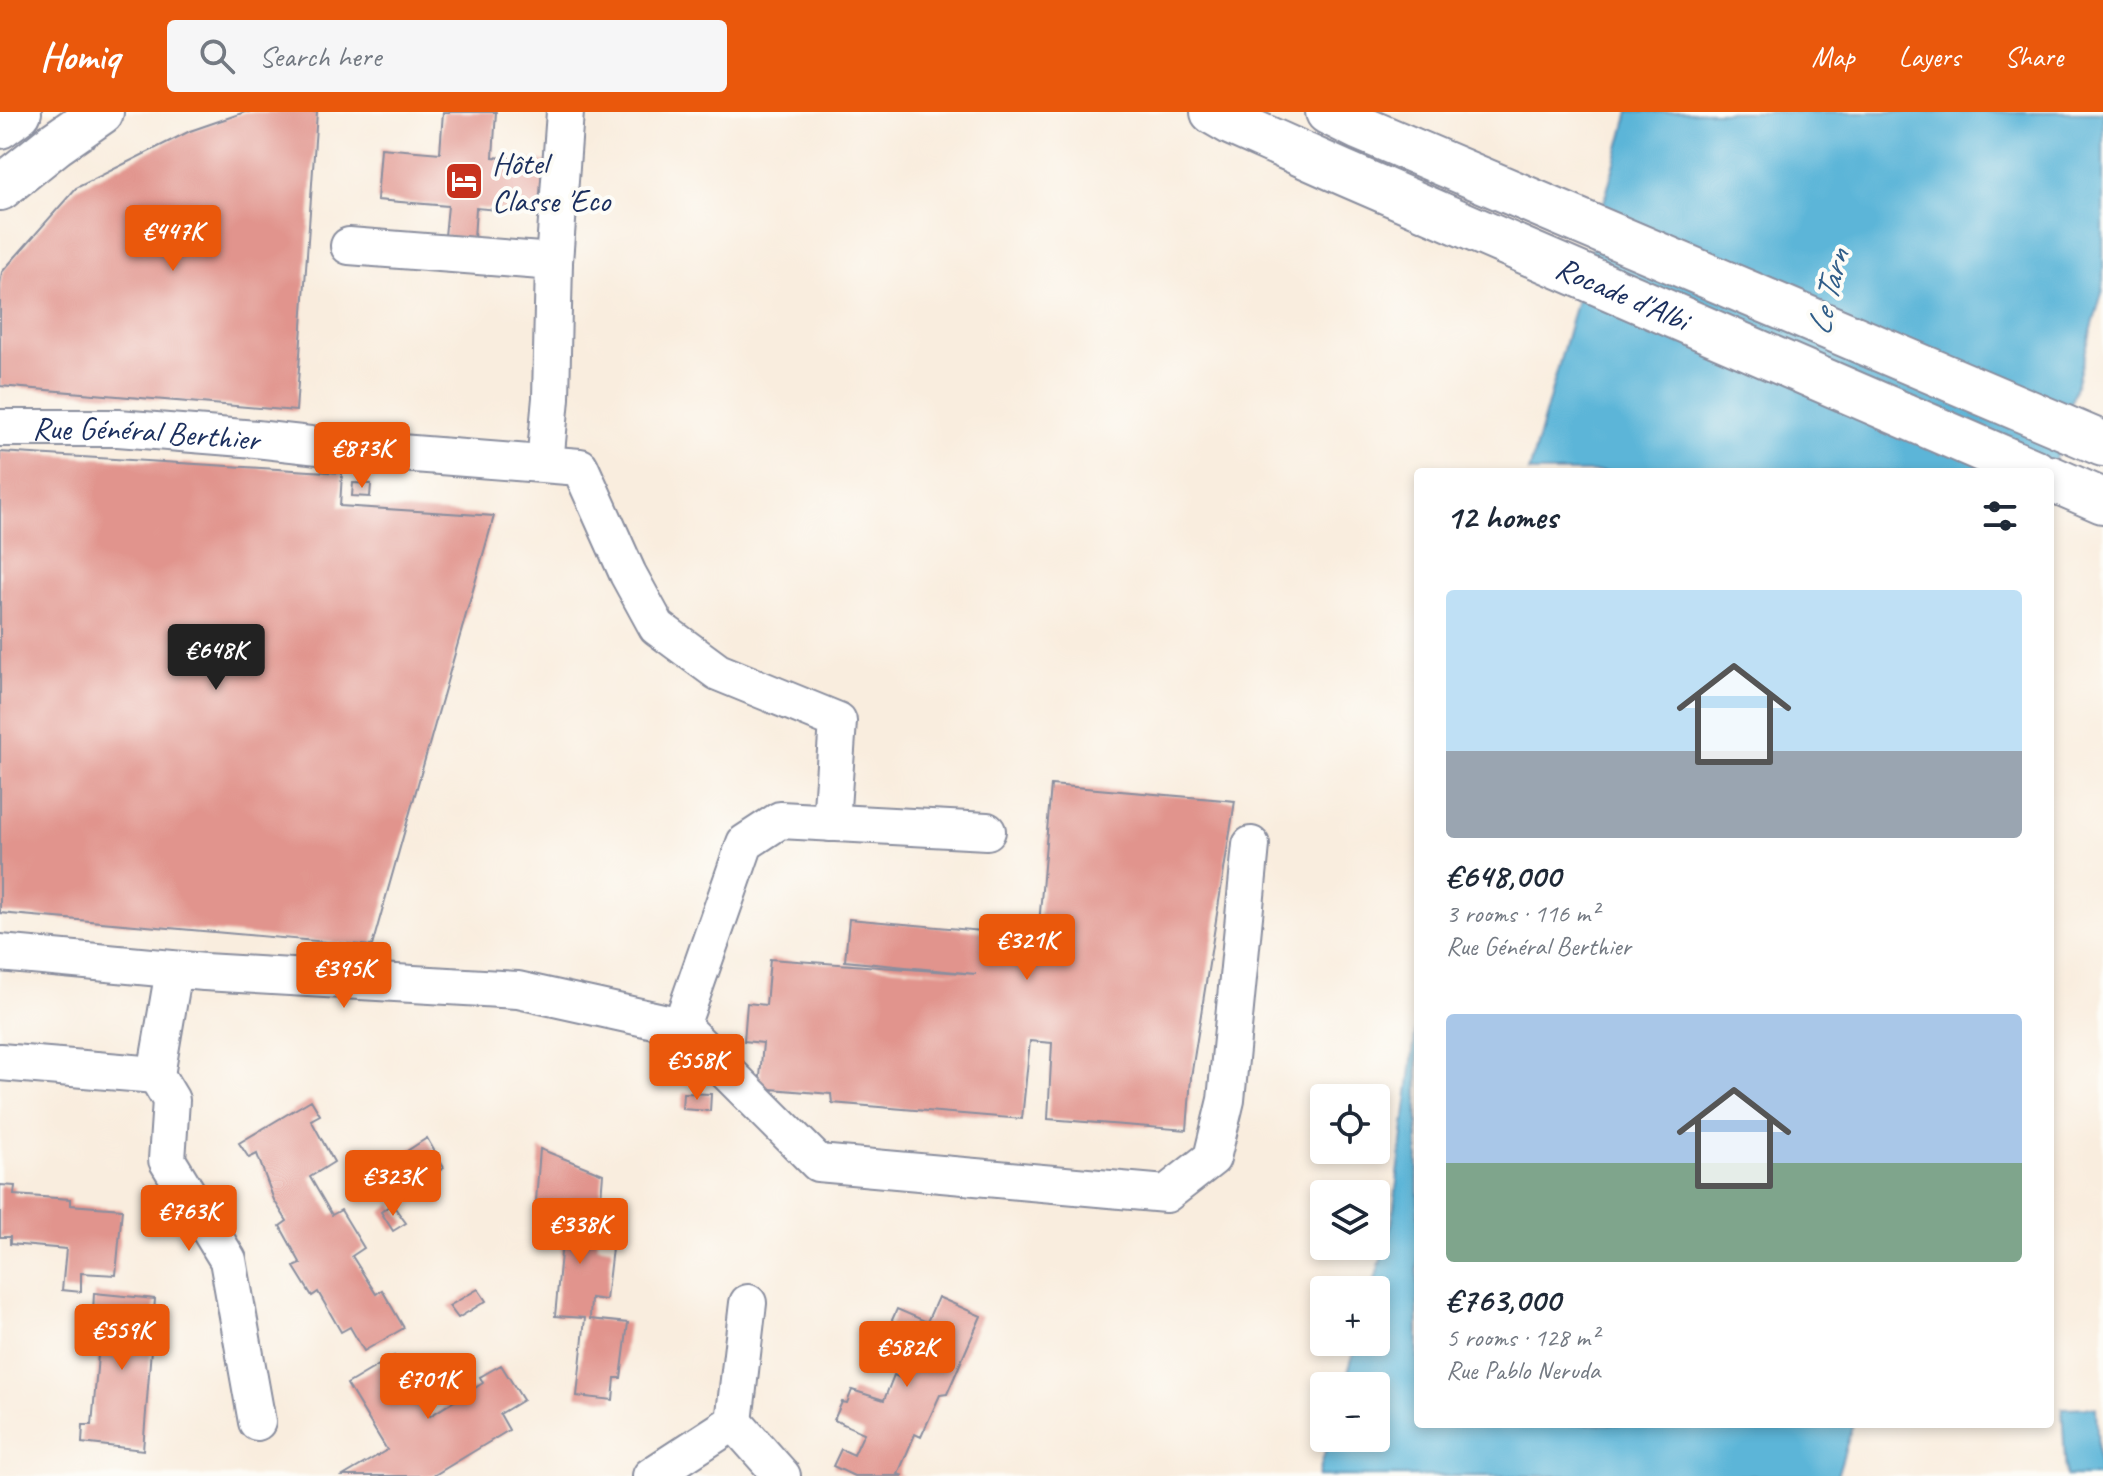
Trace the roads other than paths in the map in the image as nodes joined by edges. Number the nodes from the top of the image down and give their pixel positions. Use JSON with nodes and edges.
{"nodes":[{"id":1,"x":19,"y":112,"type":"edge"},
{"id":2,"x":75,"y":112,"type":"edge"},
{"id":3,"x":101,"y":112,"type":"edge"},
{"id":4,"x":565,"y":112,"type":"edge"},
{"id":5,"x":1217,"y":116,"type":"edge"},
{"id":6,"x":1344,"y":120,"type":"edge"},
{"id":7,"x":0,"y":126,"type":"edge"},
{"id":8,"x":0,"y":172,"type":"edge"},
{"id":9,"x":0,"y":188,"type":"edge"},
{"id":10,"x":349,"y":246,"type":"dead end"},
{"id":11,"x":554,"y":262,"type":"junction"},
{"id":12,"x":0,"y":428,"type":"edge"},
{"id":13,"x":2103,"y":444,"type":"edge"},
{"id":14,"x":545,"y":464,"type":"junction"},
{"id":15,"x":2026,"y":468,"type":"edge"},
{"id":16,"x":2054,"y":480,"type":"edge"},
{"id":17,"x":2103,"y":501,"type":"edge"},
{"id":18,"x":831,"y":823,"type":"junction"},
{"id":19,"x":987,"y":831,"type":"dead end"},
{"id":20,"x":1251,"y":845,"type":"dead end"},
{"id":21,"x":0,"y":953,"type":"edge"},
{"id":22,"x":174,"y":970,"type":"junction"},
{"id":23,"x":681,"y":1026,"type":"junction"},
{"id":24,"x":0,"y":1062,"type":"edge"},
{"id":25,"x":156,"y":1075,"type":"junction"},
{"id":26,"x":748,"y":1303,"type":"dead end"},
{"id":27,"x":257,"y":1422,"type":"dead end"},
{"id":28,"x":734,"y":1422,"type":"junction"},
{"id":29,"x":651,"y":1476,"type":"edge"},
{"id":30,"x":782,"y":1476,"type":"edge"}],
"edges":[{"from":1,"to":7,"type":"highway"},
{"from":2,"to":8,"type":"highway"},
{"from":3,"to":9,"type":"highway"},
{"from":4,"to":11,"type":"street"},
{"from":5,"to":15,"type":"highway","name":"Rocade d'Albi"},
{"from":6,"to":13,"type":"highway","name":"Rocade d'Albi"},
{"from":10,"to":11,"type":"street"},
{"from":11,"to":14,"type":"street"},
{"from":12,"to":14,"type":"street","name":"Rue Général Berthier"},
{"from":14,"to":18,"type":"street","name":"Rue Général Berthier"},
{"from":16,"to":17,"type":"highway"},
{"from":18,"to":19,"type":"street"},
{"from":18,"to":23,"type":"street"},
{"from":20,"to":23,"type":"street"},
{"from":21,"to":22,"type":"street"},
{"from":22,"to":23,"type":"street"},
{"from":22,"to":25,"type":"street"},
{"from":24,"to":25,"type":"street"},
{"from":25,"to":27,"type":"street"},
{"from":26,"to":28,"type":"street"},
{"from":28,"to":29,"type":"street"},
{"from":28,"to":30,"type":"street"}]}
